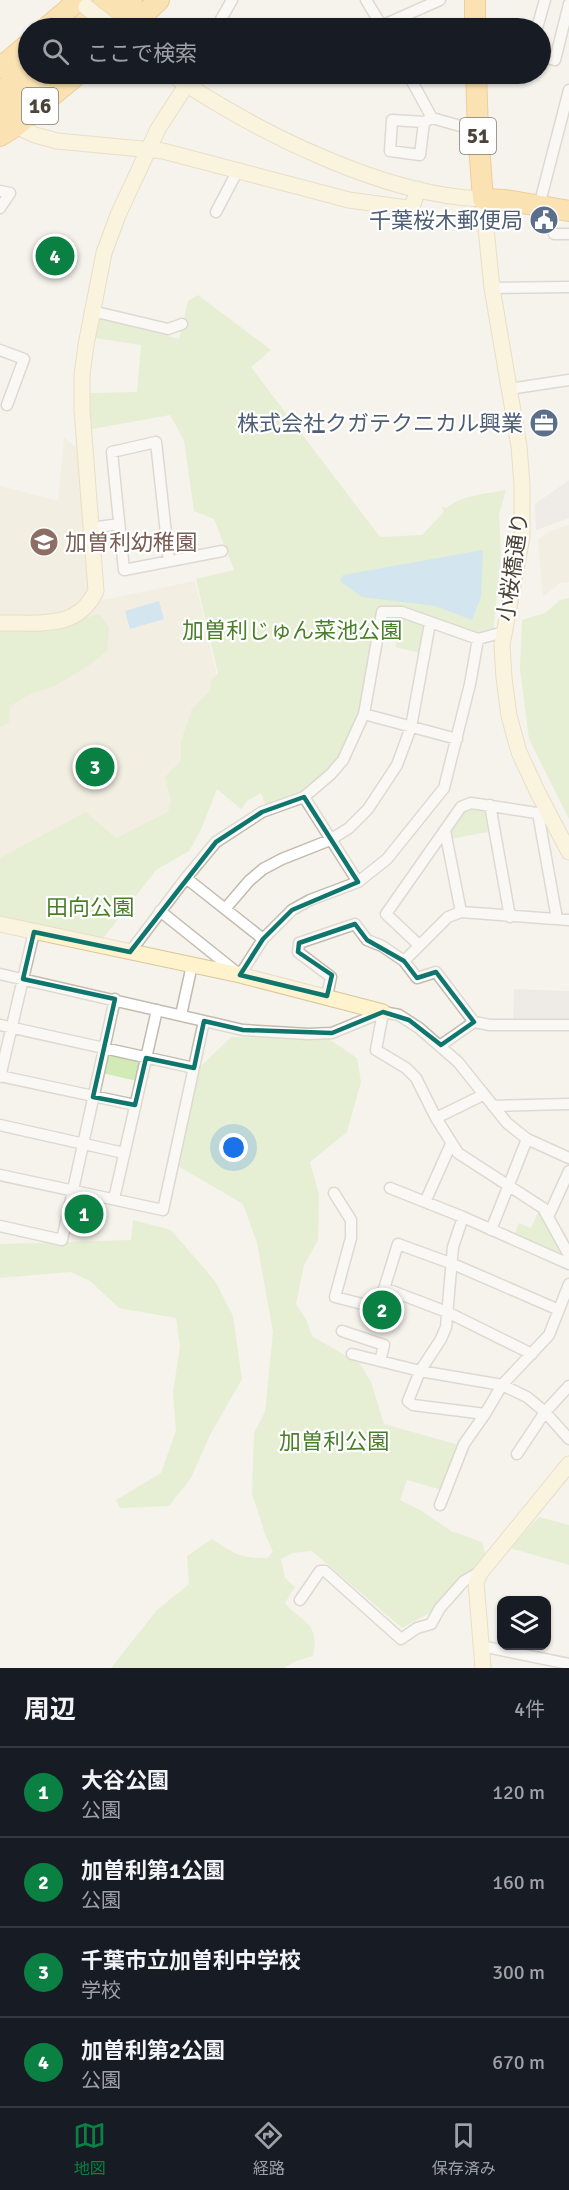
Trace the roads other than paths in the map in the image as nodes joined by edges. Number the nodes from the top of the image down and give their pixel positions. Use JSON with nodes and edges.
{"nodes":[{"id":1,"x":109,"y":0,"type":"edge"},
{"id":2,"x":132,"y":0,"type":"edge"},
{"id":3,"x":159,"y":0,"type":"edge"},
{"id":4,"x":232,"y":0,"type":"edge"},
{"id":5,"x":366,"y":0,"type":"edge"},
{"id":6,"x":440,"y":0,"type":"edge"},
{"id":7,"x":475,"y":0,"type":"edge"},
{"id":8,"x":545,"y":0,"type":"edge"},
{"id":9,"x":80,"y":2,"type":"edge"},
{"id":10,"x":569,"y":4,"type":"edge"},
{"id":11,"x":59,"y":18,"type":"edge"},
{"id":12,"x":89,"y":18,"type":"edge"},
{"id":13,"x":100,"y":18,"type":"edge"},
{"id":14,"x":113,"y":18,"type":"edge"},
{"id":15,"x":140,"y":18,"type":"edge"},
{"id":16,"x":222,"y":18,"type":"edge"},
{"id":17,"x":377,"y":18,"type":"edge"},
{"id":18,"x":401,"y":18,"type":"edge"},
{"id":19,"x":475,"y":18,"type":"edge"},
{"id":20,"x":540,"y":18,"type":"edge"},
{"id":21,"x":18,"y":53,"type":"edge"},
{"id":22,"x":551,"y":59,"type":"edge"},
{"id":23,"x":0,"y":68,"type":"edge"},
{"id":24,"x":18,"y":78,"type":"edge"},
{"id":25,"x":42,"y":84,"type":"edge"},
{"id":26,"x":63,"y":84,"type":"edge"},
{"id":27,"x":187,"y":84,"type":"edge"},
{"id":28,"x":192,"y":84,"type":"edge"},
{"id":29,"x":412,"y":84,"type":"edge"},
{"id":30,"x":476,"y":84,"type":"edge"},
{"id":31,"x":569,"y":90,"type":"edge"},
{"id":32,"x":0,"y":93,"type":"edge"},
{"id":33,"x":5,"y":123,"type":"edge"},
{"id":34,"x":478,"y":131,"type":"junction"},
{"id":35,"x":149,"y":149,"type":"junction"},
{"id":36,"x":238,"y":170,"type":"junction"},
{"id":37,"x":418,"y":189,"type":"junction"},
{"id":38,"x":0,"y":190,"type":"edge"},
{"id":39,"x":483,"y":199,"type":"junction"},
{"id":40,"x":539,"y":206,"type":"junction"},
{"id":41,"x":0,"y":208,"type":"edge"},
{"id":42,"x":569,"y":211,"type":"edge"},
{"id":43,"x":216,"y":212,"type":"dead end"},
{"id":44,"x":554,"y":234,"type":"dead end"},
{"id":45,"x":569,"y":234,"type":"edge"},
{"id":46,"x":569,"y":287,"type":"edge"},
{"id":47,"x":492,"y":288,"type":"junction"},
{"id":48,"x":92,"y":311,"type":"junction"},
{"id":49,"x":182,"y":324,"type":"dead end"},
{"id":50,"x":0,"y":350,"type":"edge"},
{"id":51,"x":569,"y":380,"type":"edge"},
{"id":52,"x":509,"y":389,"type":"junction"},
{"id":53,"x":7,"y":405,"type":"dead end"},
{"id":54,"x":118,"y":524,"type":"junction"},
{"id":55,"x":92,"y":528,"type":"junction"},
{"id":56,"x":222,"y":551,"type":"dead end"},
{"id":57,"x":169,"y":561,"type":"junction"},
{"id":58,"x":0,"y":623,"type":"edge"},
{"id":59,"x":430,"y":623,"type":"junction"},
{"id":60,"x":504,"y":632,"type":"junction"},
{"id":61,"x":478,"y":639,"type":"junction"},
{"id":62,"x":364,"y":714,"type":"junction"},
{"id":63,"x":411,"y":727,"type":"junction"},
{"id":64,"x":457,"y":739,"type":"junction"},
{"id":65,"x":304,"y":797,"type":"junction"},
{"id":66,"x":489,"y":805,"type":"junction"},
{"id":67,"x":544,"y":814,"type":"junction"},
{"id":68,"x":445,"y":831,"type":"junction"},
{"id":69,"x":330,"y":840,"type":"junction"},
{"id":70,"x":569,"y":852,"type":"edge"},
{"id":71,"x":186,"y":878,"type":"junction"},
{"id":72,"x":358,"y":882,"type":"junction"},
{"id":73,"x":225,"y":909,"type":"junction"},
{"id":74,"x":160,"y":911,"type":"junction"},
{"id":75,"x":461,"y":912,"type":"junction"},
{"id":76,"x":510,"y":917,"type":"junction"},
{"id":77,"x":557,"y":919,"type":"junction"},
{"id":78,"x":569,"y":920,"type":"edge"},
{"id":79,"x":0,"y":924,"type":"edge"},
{"id":80,"x":34,"y":932,"type":"junction"},
{"id":81,"x":263,"y":939,"type":"junction"},
{"id":82,"x":419,"y":945,"type":"junction"},
{"id":83,"x":130,"y":952,"type":"junction"},
{"id":84,"x":404,"y":961,"type":"junction"},
{"id":85,"x":192,"y":965,"type":"junction"},
{"id":86,"x":0,"y":974,"type":"edge"},
{"id":87,"x":240,"y":975,"type":"junction"},
{"id":88,"x":22,"y":979,"type":"junction"},
{"id":89,"x":327,"y":996,"type":"junction"},
{"id":90,"x":115,"y":999,"type":"junction"},
{"id":91,"x":157,"y":1010,"type":"junction"},
{"id":92,"x":383,"y":1011,"type":"junction"},
{"id":93,"x":181,"y":1015,"type":"junction"},
{"id":94,"x":204,"y":1021,"type":"junction"},
{"id":95,"x":474,"y":1022,"type":"junction"},
{"id":96,"x":569,"y":1025,"type":"edge"},
{"id":97,"x":6,"y":1026,"type":"edge"},
{"id":98,"x":441,"y":1045,"type":"junction"},
{"id":99,"x":104,"y":1048,"type":"junction"},
{"id":100,"x":146,"y":1058,"type":"junction"},
{"id":101,"x":194,"y":1068,"type":"junction"},
{"id":102,"x":0,"y":1076,"type":"edge"},
{"id":103,"x":483,"y":1095,"type":"junction"},
{"id":104,"x":93,"y":1097,"type":"junction"},
{"id":105,"x":569,"y":1104,"type":"edge"},
{"id":106,"x":135,"y":1105,"type":"junction"},
{"id":107,"x":493,"y":1106,"type":"junction"},
{"id":108,"x":436,"y":1118,"type":"junction"},
{"id":109,"x":0,"y":1125,"type":"edge"},
{"id":110,"x":527,"y":1139,"type":"junction"},
{"id":111,"x":83,"y":1143,"type":"junction"},
{"id":112,"x":451,"y":1144,"type":"junction"},
{"id":113,"x":124,"y":1153,"type":"junction"},
{"id":114,"x":569,"y":1158,"type":"edge"},
{"id":115,"x":569,"y":1171,"type":"edge"},
{"id":116,"x":0,"y":1175,"type":"edge"},
{"id":117,"x":509,"y":1187,"type":"junction"},
{"id":118,"x":390,"y":1188,"type":"dead end"},
{"id":119,"x":72,"y":1191,"type":"junction"},
{"id":120,"x":334,"y":1193,"type":"dead end"},
{"id":121,"x":114,"y":1199,"type":"junction"},
{"id":122,"x":425,"y":1202,"type":"junction"},
{"id":123,"x":463,"y":1217,"type":"junction"},
{"id":124,"x":548,"y":1217,"type":"junction"},
{"id":125,"x":0,"y":1226,"type":"edge"},
{"id":126,"x":491,"y":1230,"type":"junction"},
{"id":127,"x":569,"y":1255,"type":"edge"},
{"id":128,"x":453,"y":1264,"type":"junction"},
{"id":129,"x":569,"y":1264,"type":"edge"},
{"id":130,"x":569,"y":1284,"type":"edge"},
{"id":131,"x":384,"y":1288,"type":"junction"},
{"id":132,"x":559,"y":1310,"type":"junction"},
{"id":133,"x":447,"y":1311,"type":"junction"},
{"id":134,"x":342,"y":1331,"type":"dead end"},
{"id":135,"x":352,"y":1354,"type":"dead end"},
{"id":136,"x":532,"y":1354,"type":"junction"},
{"id":137,"x":380,"y":1361,"type":"junction"},
{"id":138,"x":420,"y":1371,"type":"junction"},
{"id":139,"x":502,"y":1385,"type":"junction"},
{"id":140,"x":569,"y":1386,"type":"edge"},
{"id":141,"x":545,"y":1412,"type":"junction"},
{"id":142,"x":485,"y":1414,"type":"junction"},
{"id":143,"x":569,"y":1439,"type":"edge"},
{"id":144,"x":517,"y":1454,"type":"dead end"},
{"id":145,"x":569,"y":1464,"type":"edge"},
{"id":146,"x":440,"y":1505,"type":"dead end"},
{"id":147,"x":481,"y":1572,"type":"junction"},
{"id":148,"x":300,"y":1600,"type":"dead end"},
{"id":149,"x":481,"y":1646,"type":"junction"},
{"id":150,"x":569,"y":1664,"type":"edge"},
{"id":151,"x":483,"y":1668,"type":"edge"}],
"edges":[{"from":1,"to":12,"type":"highway"},
{"from":2,"to":14,"type":"highway"},
{"from":3,"to":15,"type":"highway"},
{"from":4,"to":16,"type":"street"},
{"from":5,"to":17,"type":"street"},
{"from":6,"to":18,"type":"street"},
{"from":7,"to":19,"type":"highway"},
{"from":8,"to":20,"type":"street"},
{"from":9,"to":11,"type":"highway"},
{"from":9,"to":13,"type":"street","bridge":true},
{"from":10,"to":22,"type":"street"},
{"from":21,"to":23,"type":"highway","number":"16"},
{"from":24,"to":32,"type":"highway"},
{"from":25,"to":33,"type":"highway"},
{"from":26,"to":33,"type":"highway","number":"16"},
{"from":27,"to":35,"type":"street"},
{"from":28,"to":37,"type":"street"},
{"from":29,"to":34,"type":"street"},
{"from":30,"to":34,"type":"highway","number":"51"},
{"from":31,"to":40,"type":"street"},
{"from":33,"to":35,"type":"street"},
{"from":34,"to":39,"type":"highway","number":"51"},
{"from":35,"to":36,"type":"street"},
{"from":35,"to":48,"type":"street"},
{"from":36,"to":37,"type":"street"},
{"from":36,"to":43,"type":"street"},
{"from":37,"to":39,"type":"street"},
{"from":38,"to":41,"type":"street"},
{"from":39,"to":40,"type":"highway"},
{"from":39,"to":47,"type":"street","name":"小桜橋通り"},
{"from":40,"to":42,"type":"highway"},
{"from":44,"to":45,"type":"street"},
{"from":46,"to":47,"type":"street"},
{"from":47,"to":52,"type":"street","name":"小桜橋通り"},
{"from":48,"to":49,"type":"street"},
{"from":48,"to":55,"type":"street"},
{"from":50,"to":53,"type":"street"},
{"from":51,"to":52,"type":"street"},
{"from":52,"to":60,"type":"street","name":"小桜橋通り"},
{"from":54,"to":55,"type":"street"},
{"from":54,"to":57,"type":"street"},
{"from":54,"to":57,"type":"street"},
{"from":55,"to":58,"type":"street"},
{"from":56,"to":57,"type":"street"},
{"from":59,"to":61,"type":"street"},
{"from":59,"to":62,"type":"street"},
{"from":59,"to":63,"type":"street"},
{"from":60,"to":61,"type":"street"},
{"from":60,"to":67,"type":"street","name":"小桜橋通り"},
{"from":61,"to":64,"type":"street"},
{"from":62,"to":63,"type":"street"},
{"from":62,"to":65,"type":"street"},
{"from":63,"to":64,"type":"street"},
{"from":63,"to":69,"type":"street"},
{"from":64,"to":72,"type":"street"},
{"from":65,"to":69,"type":"street"},
{"from":65,"to":71,"type":"street"},
{"from":66,"to":67,"type":"street"},
{"from":66,"to":68,"type":"street"},
{"from":66,"to":76,"type":"street"},
{"from":67,"to":70,"type":"street","name":"小桜橋通り"},
{"from":67,"to":77,"type":"street"},
{"from":68,"to":75,"type":"street"},
{"from":68,"to":82,"type":"street"},
{"from":69,"to":72,"type":"street"},
{"from":69,"to":73,"type":"street"},
{"from":71,"to":73,"type":"street"},
{"from":71,"to":74,"type":"street"},
{"from":72,"to":81,"type":"street"},
{"from":73,"to":81,"type":"street"},
{"from":74,"to":83,"type":"street"},
{"from":74,"to":87,"type":"street"},
{"from":75,"to":76,"type":"street"},
{"from":75,"to":82,"type":"street"},
{"from":76,"to":77,"type":"street"},
{"from":77,"to":78,"type":"street"},
{"from":79,"to":80,"type":"street"},
{"from":80,"to":83,"type":"street"},
{"from":80,"to":88,"type":"street"},
{"from":81,"to":87,"type":"street"},
{"from":82,"to":84,"type":"street"},
{"from":83,"to":85,"type":"street"},
{"from":84,"to":89,"type":"street"},
{"from":84,"to":95,"type":"street"},
{"from":85,"to":87,"type":"street"},
{"from":85,"to":93,"type":"street"},
{"from":86,"to":88,"type":"street"},
{"from":87,"to":89,"type":"street"},
{"from":88,"to":90,"type":"street"},
{"from":88,"to":97,"type":"street"},
{"from":89,"to":92,"type":"street"},
{"from":90,"to":91,"type":"street"},
{"from":90,"to":99,"type":"street"},
{"from":91,"to":93,"type":"street"},
{"from":91,"to":100,"type":"street"},
{"from":92,"to":94,"type":"street"},
{"from":92,"to":98,"type":"street"},
{"from":92,"to":108,"type":"street"},
{"from":93,"to":94,"type":"street"},
{"from":94,"to":101,"type":"street"},
{"from":95,"to":96,"type":"street"},
{"from":95,"to":98,"type":"street"},
{"from":97,"to":99,"type":"street"},
{"from":97,"to":102,"type":"street"},
{"from":98,"to":103,"type":"street"},
{"from":99,"to":100,"type":"street"},
{"from":99,"to":104,"type":"street"},
{"from":100,"to":101,"type":"street"},
{"from":100,"to":106,"type":"street"},
{"from":101,"to":121,"type":"street"},
{"from":102,"to":104,"type":"street"},
{"from":103,"to":107,"type":"street"},
{"from":103,"to":108,"type":"street"},
{"from":104,"to":106,"type":"street"},
{"from":104,"to":111,"type":"street"},
{"from":105,"to":107,"type":"street"},
{"from":106,"to":113,"type":"street"},
{"from":107,"to":110,"type":"street"},
{"from":108,"to":112,"type":"street"},
{"from":109,"to":111,"type":"street"},
{"from":110,"to":114,"type":"street"},
{"from":110,"to":117,"type":"street"},
{"from":111,"to":113,"type":"street"},
{"from":111,"to":119,"type":"street"},
{"from":112,"to":117,"type":"street"},
{"from":112,"to":122,"type":"street"},
{"from":113,"to":121,"type":"street"},
{"from":115,"to":124,"type":"street"},
{"from":116,"to":119,"type":"street"},
{"from":117,"to":124,"type":"street"},
{"from":117,"to":126,"type":"street"},
{"from":118,"to":122,"type":"street"},
{"from":119,"to":121,"type":"street"},
{"from":119,"to":125,"type":"street"},
{"from":120,"to":131,"type":"street"},
{"from":122,"to":123,"type":"street"},
{"from":123,"to":126,"type":"street"},
{"from":123,"to":128,"type":"street"},
{"from":124,"to":127,"type":"street"},
{"from":126,"to":129,"type":"street"},
{"from":128,"to":131,"type":"street"},
{"from":128,"to":132,"type":"street"},
{"from":128,"to":133,"type":"street"},
{"from":130,"to":132,"type":"street"},
{"from":131,"to":133,"type":"street"},
{"from":132,"to":136,"type":"street"},
{"from":133,"to":136,"type":"street"},
{"from":133,"to":138,"type":"street"},
{"from":134,"to":137,"type":"street"},
{"from":135,"to":137,"type":"street"},
{"from":136,"to":139,"type":"street"},
{"from":137,"to":138,"type":"street"},
{"from":138,"to":139,"type":"street"},
{"from":138,"to":142,"type":"street"},
{"from":139,"to":141,"type":"street"},
{"from":139,"to":142,"type":"street"},
{"from":140,"to":141,"type":"street"},
{"from":141,"to":143,"type":"street"},
{"from":141,"to":144,"type":"street"},
{"from":142,"to":146,"type":"street"},
{"from":145,"to":147,"type":"street"},
{"from":147,"to":148,"type":"street"},
{"from":147,"to":149,"type":"street"},
{"from":149,"to":150,"type":"street"},
{"from":149,"to":151,"type":"street"}]}
